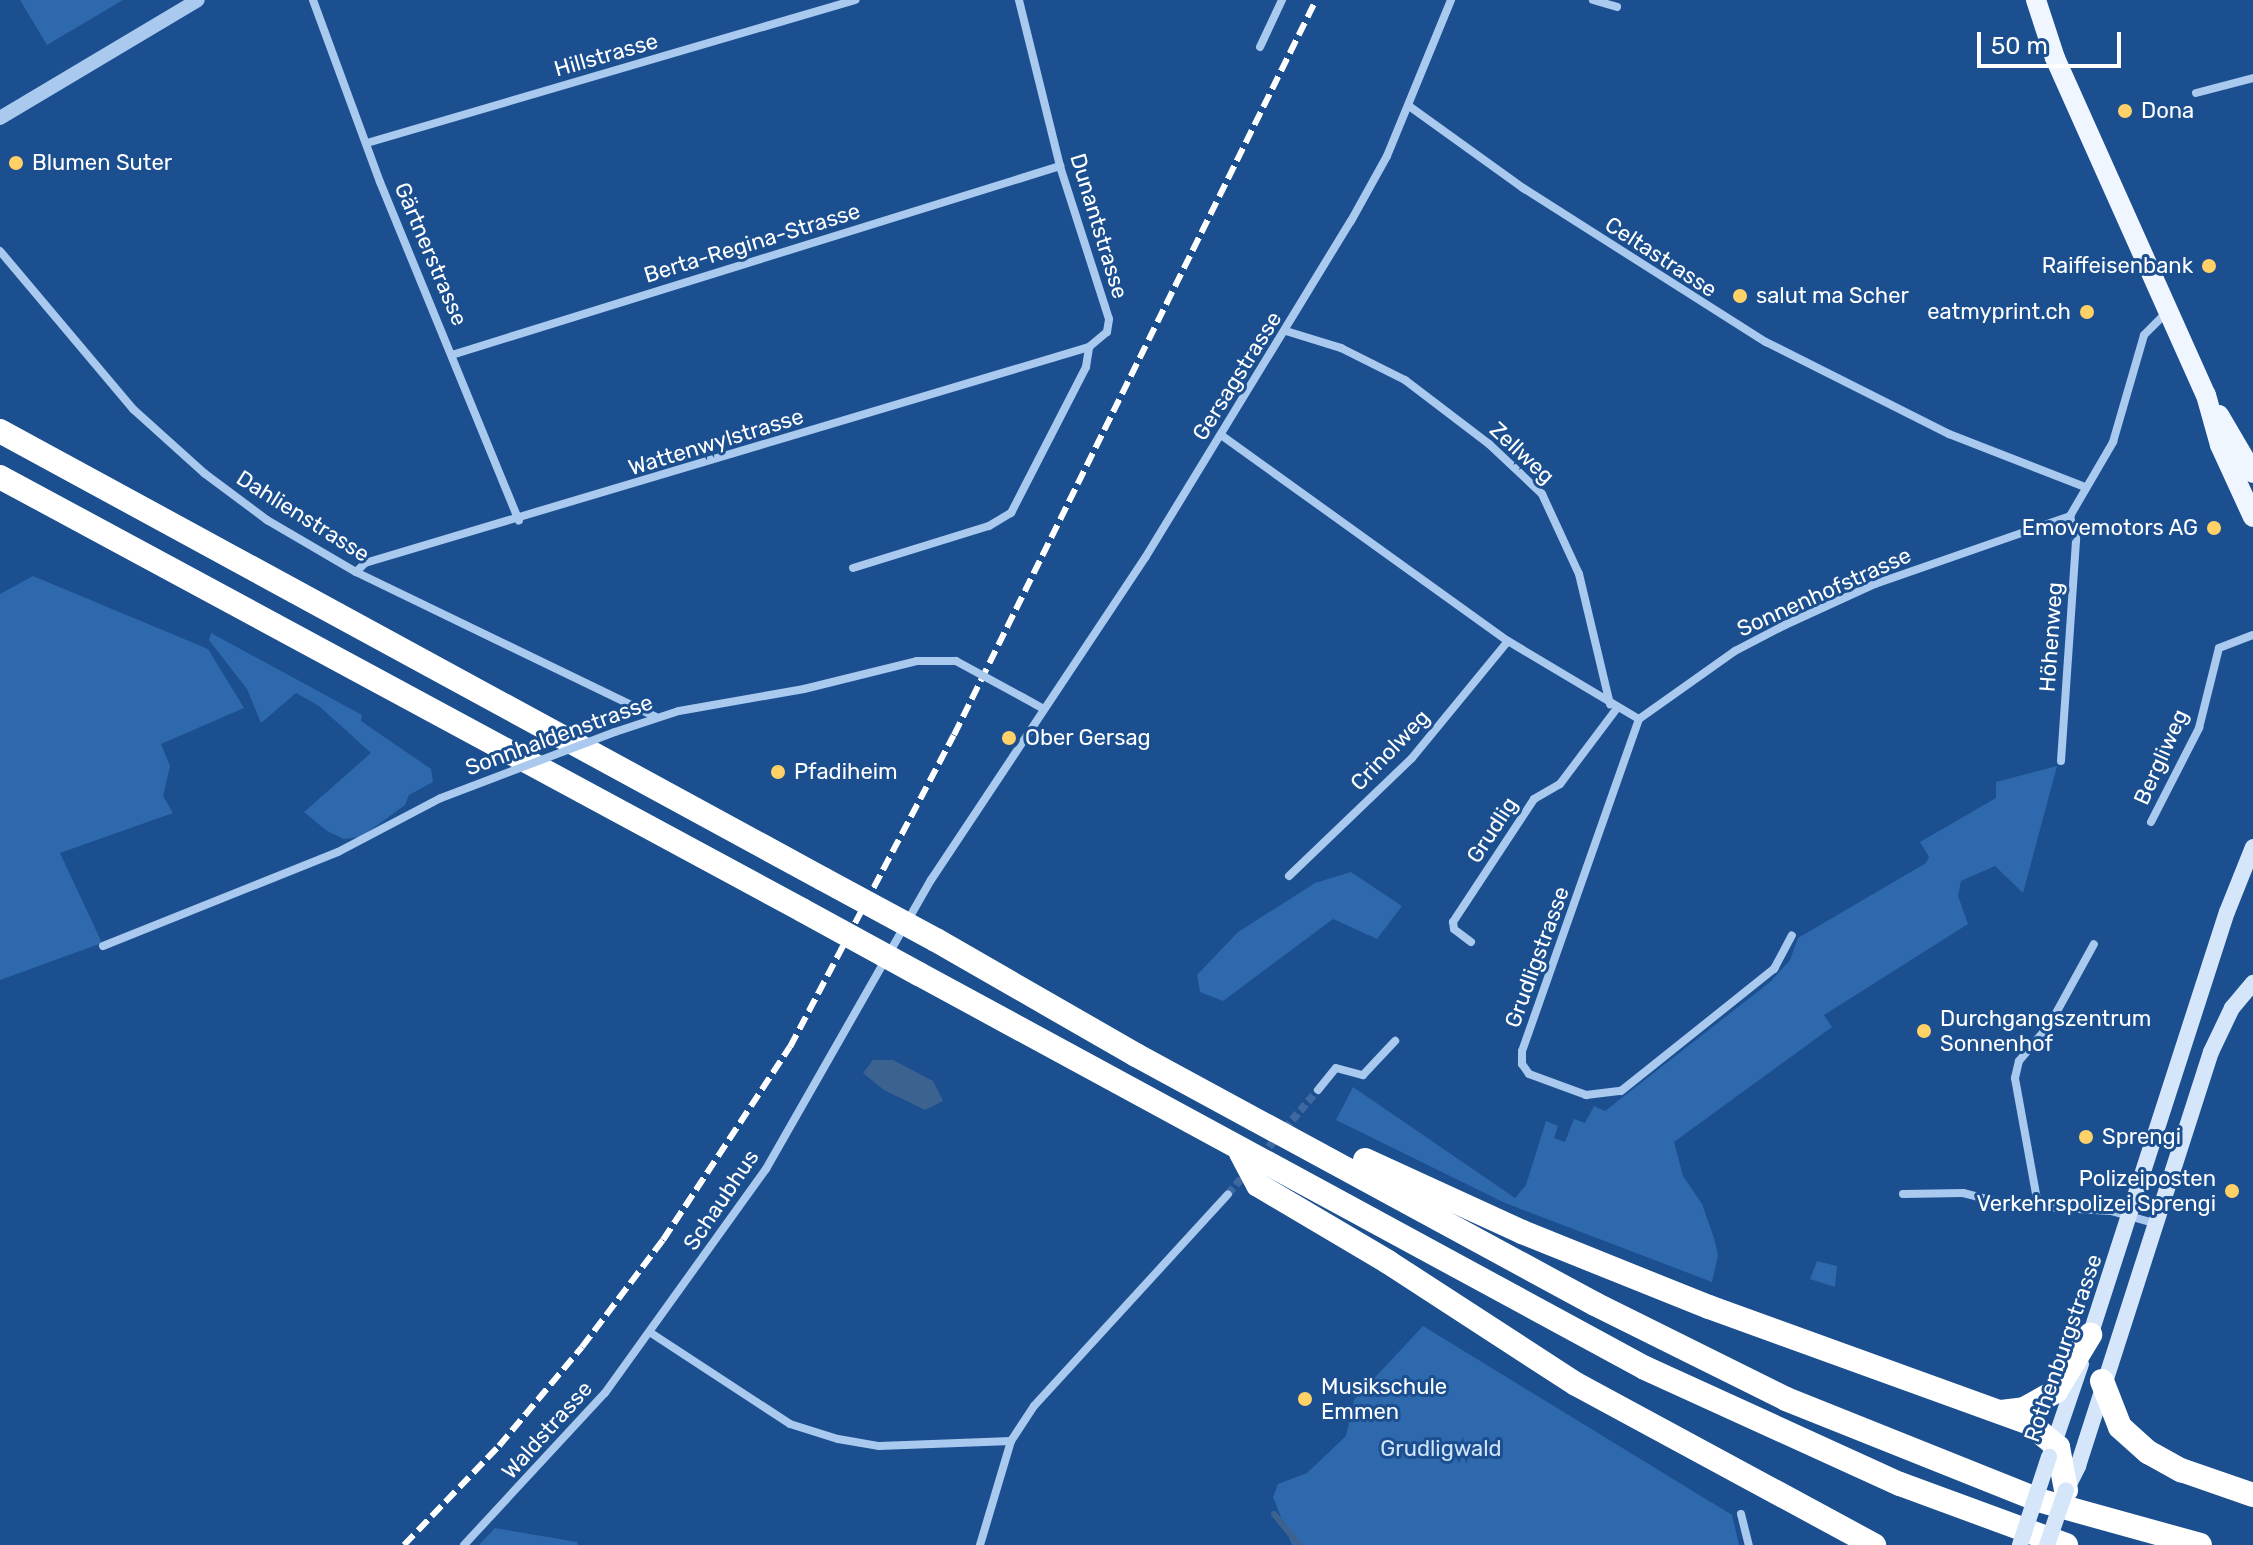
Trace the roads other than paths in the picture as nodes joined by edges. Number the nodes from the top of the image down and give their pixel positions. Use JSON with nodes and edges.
{"nodes":[{"id":1,"x":198,"y":0,"type":"edge"},
{"id":2,"x":313,"y":0,"type":"edge"},
{"id":3,"x":855,"y":0,"type":"edge"},
{"id":4,"x":1019,"y":0,"type":"edge"},
{"id":5,"x":1282,"y":0,"type":"edge"},
{"id":6,"x":1451,"y":0,"type":"edge"},
{"id":7,"x":1593,"y":0,"type":"edge"},
{"id":8,"x":2034,"y":5,"type":"edge"},
{"id":9,"x":1617,"y":7,"type":"dead end"},
{"id":10,"x":1260,"y":47,"type":"dead end"},
{"id":11,"x":2253,"y":78,"type":"edge"},
{"id":12,"x":2196,"y":93,"type":"dead end"},
{"id":13,"x":1409,"y":106,"type":"junction"},
{"id":14,"x":0,"y":118,"type":"edge"},
{"id":15,"x":367,"y":143,"type":"junction"},
{"id":16,"x":1060,"y":166,"type":"junction"},
{"id":17,"x":0,"y":251,"type":"edge"},
{"id":18,"x":2168,"y":310,"type":"junction"},
{"id":19,"x":1286,"y":331,"type":"junction"},
{"id":20,"x":1089,"y":347,"type":"junction"},
{"id":21,"x":455,"y":354,"type":"junction"},
{"id":22,"x":2206,"y":395,"type":"junction"},
{"id":23,"x":0,"y":431,"type":"edge"},
{"id":24,"x":1221,"y":435,"type":"junction"},
{"id":25,"x":2253,"y":473,"type":"edge"},
{"id":26,"x":0,"y":477,"type":"edge"},
{"id":27,"x":2085,"y":487,"type":"junction"},
{"id":28,"x":2070,"y":516,"type":"junction"},
{"id":29,"x":2253,"y":517,"type":"edge"},
{"id":30,"x":519,"y":521,"type":"junction"},
{"id":31,"x":853,"y":568,"type":"dead end"},
{"id":32,"x":356,"y":572,"type":"junction"},
{"id":33,"x":2253,"y":635,"type":"edge"},
{"id":34,"x":1508,"y":641,"type":"junction"},
{"id":35,"x":1614,"y":706,"type":"junction"},
{"id":36,"x":1042,"y":708,"type":"junction"},
{"id":37,"x":656,"y":717,"type":"junction"},
{"id":38,"x":1639,"y":719,"type":"junction"},
{"id":39,"x":1014,"y":749,"type":"joint"},
{"id":40,"x":2061,"y":761,"type":"dead end"},
{"id":41,"x":2151,"y":822,"type":"dead end"},
{"id":42,"x":2253,"y":847,"type":"edge"},
{"id":43,"x":1289,"y":876,"type":"dead end"},
{"id":44,"x":1792,"y":935,"type":"dead end"},
{"id":45,"x":1471,"y":942,"type":"dead end"},
{"id":46,"x":2094,"y":944,"type":"dead end"},
{"id":47,"x":103,"y":946,"type":"dead end"},
{"id":48,"x":2253,"y":983,"type":"edge"},
{"id":49,"x":1067,"y":1011,"type":"junction"},
{"id":50,"x":1395,"y":1041,"type":"dead end"},
{"id":51,"x":1318,"y":1090,"type":"tunnel mouth"},
{"id":52,"x":1241,"y":1153,"type":"junction"},
{"id":53,"x":1228,"y":1194,"type":"tunnel mouth"},
{"id":54,"x":1903,"y":1194,"type":"dead end"},
{"id":55,"x":2038,"y":1205,"type":"junction"},
{"id":56,"x":2131,"y":1216,"type":"junction"},
{"id":57,"x":2154,"y":1223,"type":"junction"},
{"id":58,"x":651,"y":1333,"type":"junction"},
{"id":59,"x":2090,"y":1335,"type":"junction"},
{"id":60,"x":2102,"y":1381,"type":"junction"},
{"id":61,"x":2000,"y":1412,"type":"junction"},
{"id":62,"x":1011,"y":1441,"type":"junction"},
{"id":63,"x":2062,"y":1456,"type":"junction"},
{"id":64,"x":2066,"y":1490,"type":"joint"},
{"id":65,"x":2253,"y":1495,"type":"edge"},
{"id":66,"x":1741,"y":1514,"type":"dead end"},
{"id":67,"x":464,"y":1545,"type":"edge"},
{"id":68,"x":980,"y":1545,"type":"edge"},
{"id":69,"x":1749,"y":1545,"type":"edge"},
{"id":70,"x":1874,"y":1545,"type":"edge"},
{"id":71,"x":2020,"y":1545,"type":"edge"},
{"id":72,"x":2047,"y":1545,"type":"edge"},
{"id":73,"x":2066,"y":1545,"type":"edge"},
{"id":74,"x":2200,"y":1545,"type":"edge"}],
"edges":[{"from":1,"to":14,"type":"street"},
{"from":2,"to":15,"type":"street","name":"Gärtnerstrasse"},
{"from":3,"to":15,"type":"street","name":"Hillstrasse"},
{"from":4,"to":16,"type":"street","name":"Dunantstrasse"},
{"from":5,"to":10,"type":"street"},
{"from":6,"to":13,"type":"street","name":"Gersagstrasse"},
{"from":7,"to":9,"type":"street"},
{"from":8,"to":18,"type":"main road"},
{"from":11,"to":12,"type":"street"},
{"from":13,"to":19,"type":"street","name":"Gersagstrasse"},
{"from":13,"to":27,"type":"street","name":"Celtastrasse"},
{"from":15,"to":21,"type":"street","name":"Gärtnerstrasse"},
{"from":16,"to":20,"type":"street","name":"Dunantstrasse"},
{"from":16,"to":21,"type":"street","name":"Berta-Regina-Strasse"},
{"from":17,"to":32,"type":"street","name":"Dahlienstrasse"},
{"from":18,"to":22,"type":"main road"},
{"from":18,"to":27,"type":"street"},
{"from":19,"to":24,"type":"street","name":"Gersagstrasse"},
{"from":19,"to":35,"type":"street","name":"Zellweg"},
{"from":20,"to":30,"type":"street","name":"Wattenwylstrasse"},
{"from":20,"to":31,"type":"street","name":"Dunantstrasse"},
{"from":21,"to":30,"type":"street","name":"Gärtnerstrasse"},
{"from":22,"to":25,"type":"main road"},
{"from":22,"to":29,"type":"main road"},
{"from":23,"to":49,"type":"highway","bridge":true},
{"from":24,"to":34,"type":"street"},
{"from":24,"to":36,"type":"street","name":"Gersagstrasse"},
{"from":26,"to":52,"type":"highway","bridge":true},
{"from":27,"to":28,"type":"street"},
{"from":28,"to":38,"type":"street","name":"Sonnenhofstrasse"},
{"from":28,"to":40,"type":"street","name":"Höhenweg"},
{"from":30,"to":32,"type":"street","name":"Wattenwylstrasse"},
{"from":32,"to":37,"type":"street","name":"Dahlienstrasse"},
{"from":33,"to":41,"type":"street","name":"Bergliweg"},
{"from":34,"to":35,"type":"street"},
{"from":34,"to":43,"type":"street","name":"Crinolweg"},
{"from":35,"to":38,"type":"street"},
{"from":35,"to":45,"type":"street","name":"Grudlig"},
{"from":36,"to":37,"type":"street","name":"Sonnhaldenstrasse","bridge":true},
{"from":36,"to":39,"type":"street","name":"Gersagstrasse"},
{"from":37,"to":47,"type":"street","name":"Sonnhaldenstrasse","bridge":true},
{"from":38,"to":44,"type":"street","name":"Grudligstrasse"},
{"from":39,"to":58,"type":"street","name":"Schaubhus"},
{"from":42,"to":56,"type":"main road","name":"Rothenburgstrasse"},
{"from":46,"to":55,"type":"street"},
{"from":48,"to":57,"type":"main road","name":"Rothenburgstrasse"},
{"from":49,"to":61,"type":"highway"},
{"from":49,"to":74,"type":"highway"},
{"from":50,"to":51,"type":"street"},
{"from":52,"to":70,"type":"highway"},
{"from":52,"to":73,"type":"highway"},
{"from":53,"to":62,"type":"street"},
{"from":54,"to":55,"type":"street"},
{"from":55,"to":56,"type":"street"},
{"from":56,"to":57,"type":"street"},
{"from":56,"to":59,"type":"main road","name":"Rothenburgstrasse"},
{"from":57,"to":60,"type":"main road","name":"Rothenburgstrasse"},
{"from":58,"to":62,"type":"street"},
{"from":58,"to":67,"type":"street","name":"Waldstrasse"},
{"from":59,"to":61,"type":"highway"},
{"from":59,"to":63,"type":"main road","name":"Rothenburgstrasse"},
{"from":60,"to":63,"type":"main road","name":"Rothenburgstrasse"},
{"from":60,"to":65,"type":"highway"},
{"from":61,"to":63,"type":"highway"},
{"from":62,"to":68,"type":"street"},
{"from":63,"to":64,"type":"highway"},
{"from":63,"to":71,"type":"main road","name":"Rothenburgstrasse","bridge":true},
{"from":64,"to":72,"type":"main road","bridge":true},
{"from":66,"to":69,"type":"street"}]}
